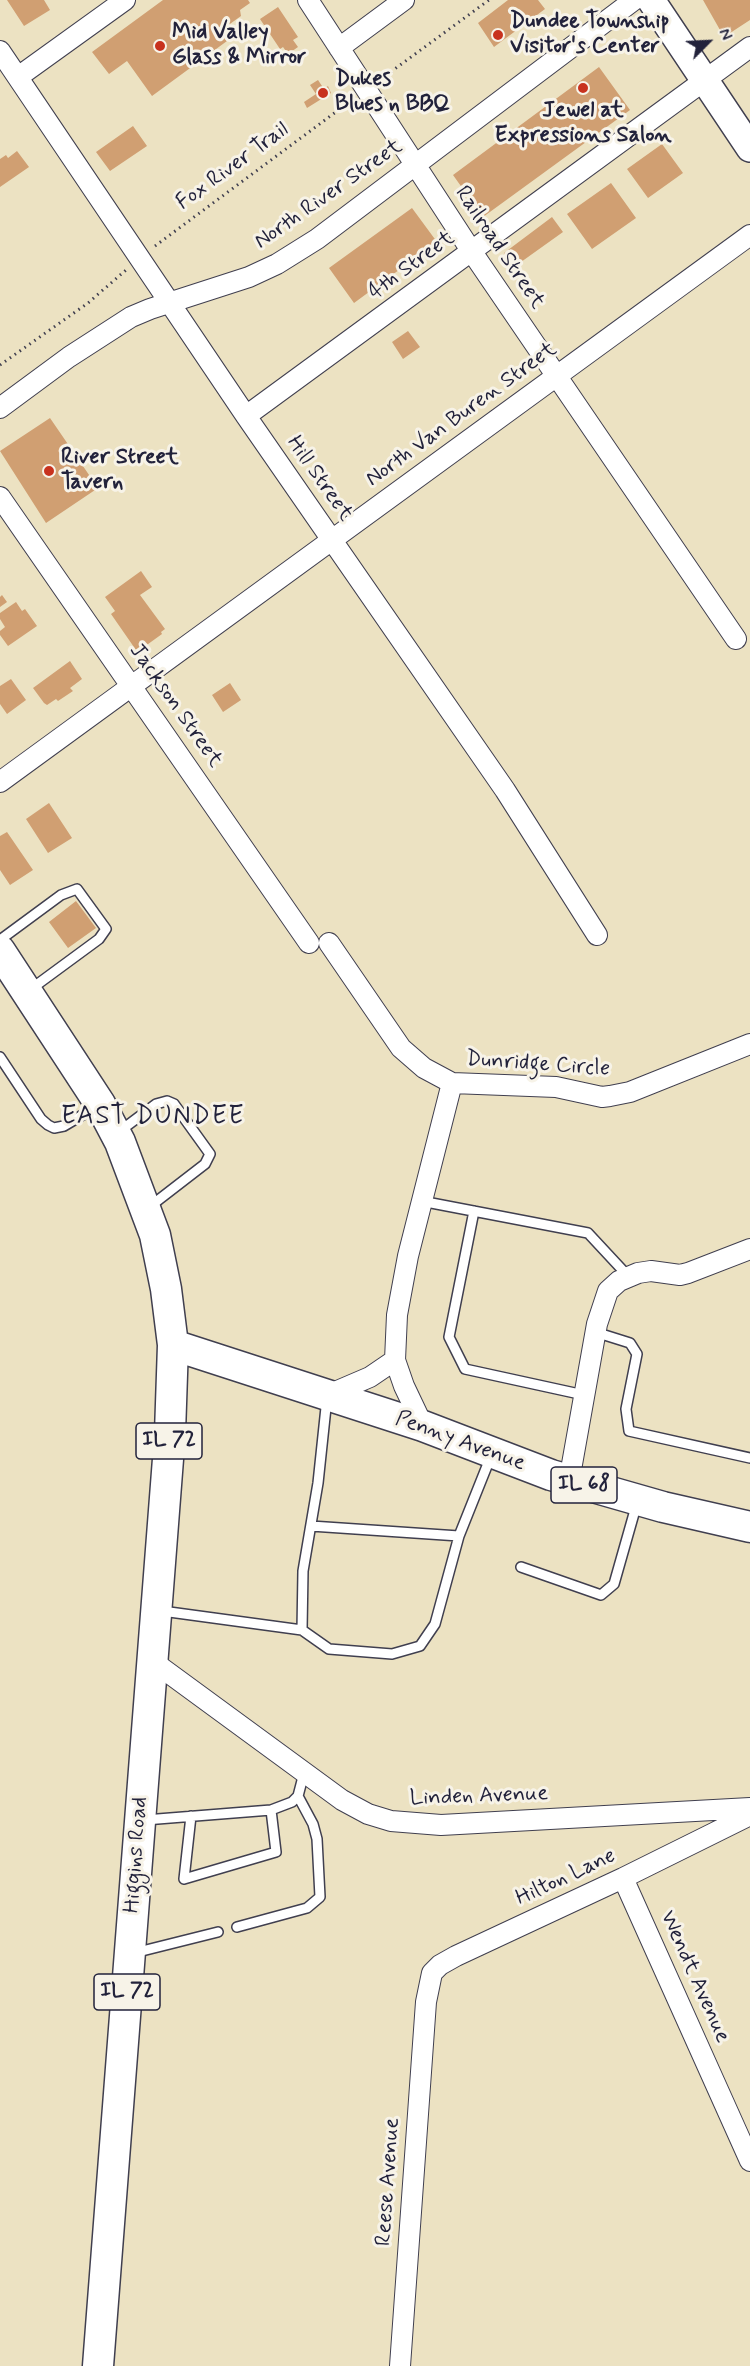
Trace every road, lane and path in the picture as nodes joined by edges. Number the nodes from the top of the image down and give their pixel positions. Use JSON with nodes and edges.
{"nodes":[{"id":1,"x":125,"y":0,"type":"edge"},
{"id":2,"x":308,"y":0,"type":"edge"},
{"id":3,"x":404,"y":0,"type":"edge"},
{"id":4,"x":489,"y":0,"type":"edge"},
{"id":5,"x":634,"y":0,"type":"edge"},
{"id":6,"x":651,"y":0,"type":"edge"},
{"id":7,"x":750,"y":47,"type":"edge"},
{"id":8,"x":339,"y":48,"type":"junction"},
{"id":9,"x":0,"y":51,"type":"edge"},
{"id":10,"x":18,"y":77,"type":"junction"},
{"id":11,"x":705,"y":80,"type":"junction"},
{"id":12,"x":366,"y":90,"type":"junction"},
{"id":13,"x":750,"y":148,"type":"edge"},
{"id":14,"x":414,"y":165,"type":"junction"},
{"id":15,"x":750,"y":235,"type":"edge"},
{"id":16,"x":472,"y":252,"type":"junction"},
{"id":17,"x":140,"y":257,"type":"junction"},
{"id":18,"x":169,"y":302,"type":"junction"},
{"id":19,"x":0,"y":365,"type":"edge"},
{"id":20,"x":556,"y":375,"type":"junction"},
{"id":21,"x":0,"y":408,"type":"edge"},
{"id":22,"x":246,"y":416,"type":"junction"},
{"id":23,"x":0,"y":497,"type":"edge"},
{"id":24,"x":332,"y":541,"type":"junction"},
{"id":25,"x":736,"y":639,"type":"dead end"},
{"id":26,"x":133,"y":686,"type":"junction"},
{"id":27,"x":0,"y":782,"type":"edge"},
{"id":28,"x":597,"y":935,"type":"dead end"},
{"id":29,"x":0,"y":940,"type":"edge"},
{"id":30,"x":309,"y":943,"type":"dead end"},
{"id":31,"x":329,"y":943,"type":"dead end"},
{"id":32,"x":0,"y":951,"type":"edge"},
{"id":33,"x":27,"y":992,"type":"junction"},
{"id":34,"x":750,"y":1044,"type":"edge"},
{"id":35,"x":0,"y":1056,"type":"edge"},
{"id":36,"x":452,"y":1083,"type":"junction"},
{"id":37,"x":100,"y":1104,"type":"junction"},
{"id":38,"x":116,"y":1134,"type":"junction"},
{"id":39,"x":422,"y":1201,"type":"junction"},
{"id":40,"x":146,"y":1209,"type":"junction"},
{"id":41,"x":474,"y":1211,"type":"junction"},
{"id":42,"x":750,"y":1249,"type":"edge"},
{"id":43,"x":628,"y":1276,"type":"junction"},
{"id":44,"x":595,"y":1332,"type":"junction"},
{"id":45,"x":173,"y":1345,"type":"junction"},
{"id":46,"x":395,"y":1360,"type":"junction"},
{"id":47,"x":328,"y":1395,"type":"junction"},
{"id":48,"x":584,"y":1395,"type":"junction"},
{"id":49,"x":423,"y":1426,"type":"junction"},
{"id":50,"x":492,"y":1454,"type":"junction"},
{"id":51,"x":750,"y":1458,"type":"edge"},
{"id":52,"x":569,"y":1481,"type":"junction"},
{"id":53,"x":638,"y":1500,"type":"junction"},
{"id":54,"x":311,"y":1526,"type":"junction"},
{"id":55,"x":750,"y":1527,"type":"edge"},
{"id":56,"x":459,"y":1536,"type":"junction"},
{"id":57,"x":521,"y":1567,"type":"dead end"},
{"id":58,"x":155,"y":1610,"type":"junction"},
{"id":59,"x":302,"y":1630,"type":"junction"},
{"id":60,"x":151,"y":1660,"type":"junction"},
{"id":61,"x":304,"y":1773,"type":"junction"},
{"id":62,"x":298,"y":1796,"type":"junction"},
{"id":63,"x":750,"y":1808,"type":"edge"},
{"id":64,"x":271,"y":1810,"type":"junction"},
{"id":65,"x":750,"y":1815,"type":"edge"},
{"id":66,"x":191,"y":1816,"type":"junction"},
{"id":67,"x":140,"y":1820,"type":"junction"},
{"id":68,"x":623,"y":1878,"type":"junction"},
{"id":69,"x":237,"y":1927,"type":"dead end"},
{"id":70,"x":218,"y":1932,"type":"dead end"},
{"id":71,"x":130,"y":1954,"type":"junction"},
{"id":72,"x":426,"y":2002,"type":"joint"},
{"id":73,"x":750,"y":2161,"type":"edge"},
{"id":74,"x":98,"y":2366,"type":"edge"},
{"id":75,"x":399,"y":2366,"type":"edge"}],
"edges":[{"from":1,"to":10,"type":"street"},
{"from":2,"to":8,"type":"street","name":"Railroad Street"},
{"from":3,"to":8,"type":"street"},
{"from":4,"to":12,"type":"path","name":"Fox River Trail"},
{"from":5,"to":14,"type":"street","name":"North River Street"},
{"from":6,"to":11,"type":"street"},
{"from":7,"to":11,"type":"street","name":"4th Street"},
{"from":8,"to":12,"type":"street","name":"Railroad Street"},
{"from":9,"to":10,"type":"street","name":"Hill Street"},
{"from":10,"to":17,"type":"street","name":"Hill Street"},
{"from":11,"to":13,"type":"street"},
{"from":11,"to":16,"type":"street","name":"4th Street"},
{"from":12,"to":14,"type":"street","name":"Railroad Street"},
{"from":12,"to":17,"type":"path","name":"Fox River Trail"},
{"from":14,"to":16,"type":"street","name":"Railroad Street"},
{"from":14,"to":18,"type":"street","name":"North River Street"},
{"from":15,"to":20,"type":"street","name":"North Van Buren Street"},
{"from":16,"to":20,"type":"street","name":"Railroad Street"},
{"from":16,"to":22,"type":"street","name":"4th Street"},
{"from":17,"to":18,"type":"street","name":"Hill Street"},
{"from":17,"to":19,"type":"path","name":"Fox River Trail"},
{"from":18,"to":21,"type":"street","name":"North River Street"},
{"from":18,"to":22,"type":"street","name":"Hill Street"},
{"from":20,"to":24,"type":"street","name":"North Van Buren Street"},
{"from":20,"to":25,"type":"street","name":"Railroad Street"},
{"from":22,"to":24,"type":"street","name":"Hill Street"},
{"from":23,"to":26,"type":"street","name":"Jackson Street"},
{"from":24,"to":26,"type":"street","name":"North Van Buren Street"},
{"from":24,"to":28,"type":"street","name":"Hill Street"},
{"from":26,"to":27,"type":"street","name":"North Van Buren Street"},
{"from":26,"to":30,"type":"street","name":"Jackson Street"},
{"from":29,"to":33,"type":"lane"},
{"from":31,"to":36,"type":"street"},
{"from":32,"to":33,"type":"main road","number":"IL 72"},
{"from":33,"to":37,"type":"main road","number":"IL 72"},
{"from":34,"to":36,"type":"street","name":"Dunridge Circle"},
{"from":35,"to":37,"type":"lane"},
{"from":36,"to":39,"type":"street","name":"Dunridge Circle"},
{"from":37,"to":38,"type":"main road","number":"IL 72"},
{"from":38,"to":40,"type":"main road","number":"IL 72"},
{"from":38,"to":40,"type":"lane"},
{"from":39,"to":41,"type":"lane"},
{"from":39,"to":46,"type":"street","name":"Dunridge Circle"},
{"from":40,"to":45,"type":"main road","number":"IL 72"},
{"from":41,"to":43,"type":"lane"},
{"from":41,"to":48,"type":"lane"},
{"from":42,"to":43,"type":"street"},
{"from":43,"to":44,"type":"street"},
{"from":44,"to":48,"type":"street"},
{"from":44,"to":51,"type":"lane"},
{"from":45,"to":47,"type":"main road","name":"Penny Avenue","number":"IL 68"},
{"from":45,"to":58,"type":"main road","name":"Higgins Road","number":"IL 72"},
{"from":46,"to":47,"type":"street"},
{"from":46,"to":49,"type":"street","name":"Dunridge Circle"},
{"from":47,"to":49,"type":"main road","name":"Penny Avenue","number":"IL 68"},
{"from":47,"to":54,"type":"lane"},
{"from":48,"to":52,"type":"street"},
{"from":49,"to":50,"type":"main road","name":"Penny Avenue","number":"IL 68"},
{"from":50,"to":52,"type":"main road","name":"Penny Avenue","number":"IL 68"},
{"from":50,"to":56,"type":"lane"},
{"from":52,"to":53,"type":"main road","name":"Penny Avenue","number":"IL 68"},
{"from":53,"to":55,"type":"main road","name":"Penny Avenue","number":"IL 68"},
{"from":53,"to":57,"type":"lane"},
{"from":54,"to":56,"type":"lane"},
{"from":54,"to":59,"type":"lane"},
{"from":56,"to":59,"type":"lane"},
{"from":58,"to":59,"type":"lane"},
{"from":58,"to":60,"type":"main road","name":"Higgins Road","number":"IL 72"},
{"from":60,"to":61,"type":"street","name":"Linden Avenue"},
{"from":60,"to":67,"type":"main road","name":"Higgins Road","number":"IL 72"},
{"from":61,"to":62,"type":"lane"},
{"from":61,"to":63,"type":"street","name":"Linden Avenue"},
{"from":62,"to":64,"type":"lane"},
{"from":62,"to":69,"type":"lane"},
{"from":64,"to":66,"type":"lane"},
{"from":64,"to":66,"type":"lane"},
{"from":65,"to":68,"type":"street","name":"Hilton Lane"},
{"from":66,"to":67,"type":"lane"},
{"from":67,"to":71,"type":"main road","name":"Higgins Road","number":"IL 72"},
{"from":68,"to":72,"type":"street","name":"Hilton Lane"},
{"from":68,"to":73,"type":"street","name":"Wendt Avenue"},
{"from":70,"to":71,"type":"lane"},
{"from":71,"to":74,"type":"main road","name":"Higgins Road","number":"IL 72"},
{"from":72,"to":75,"type":"street","name":"Reese Avenue"}]}
